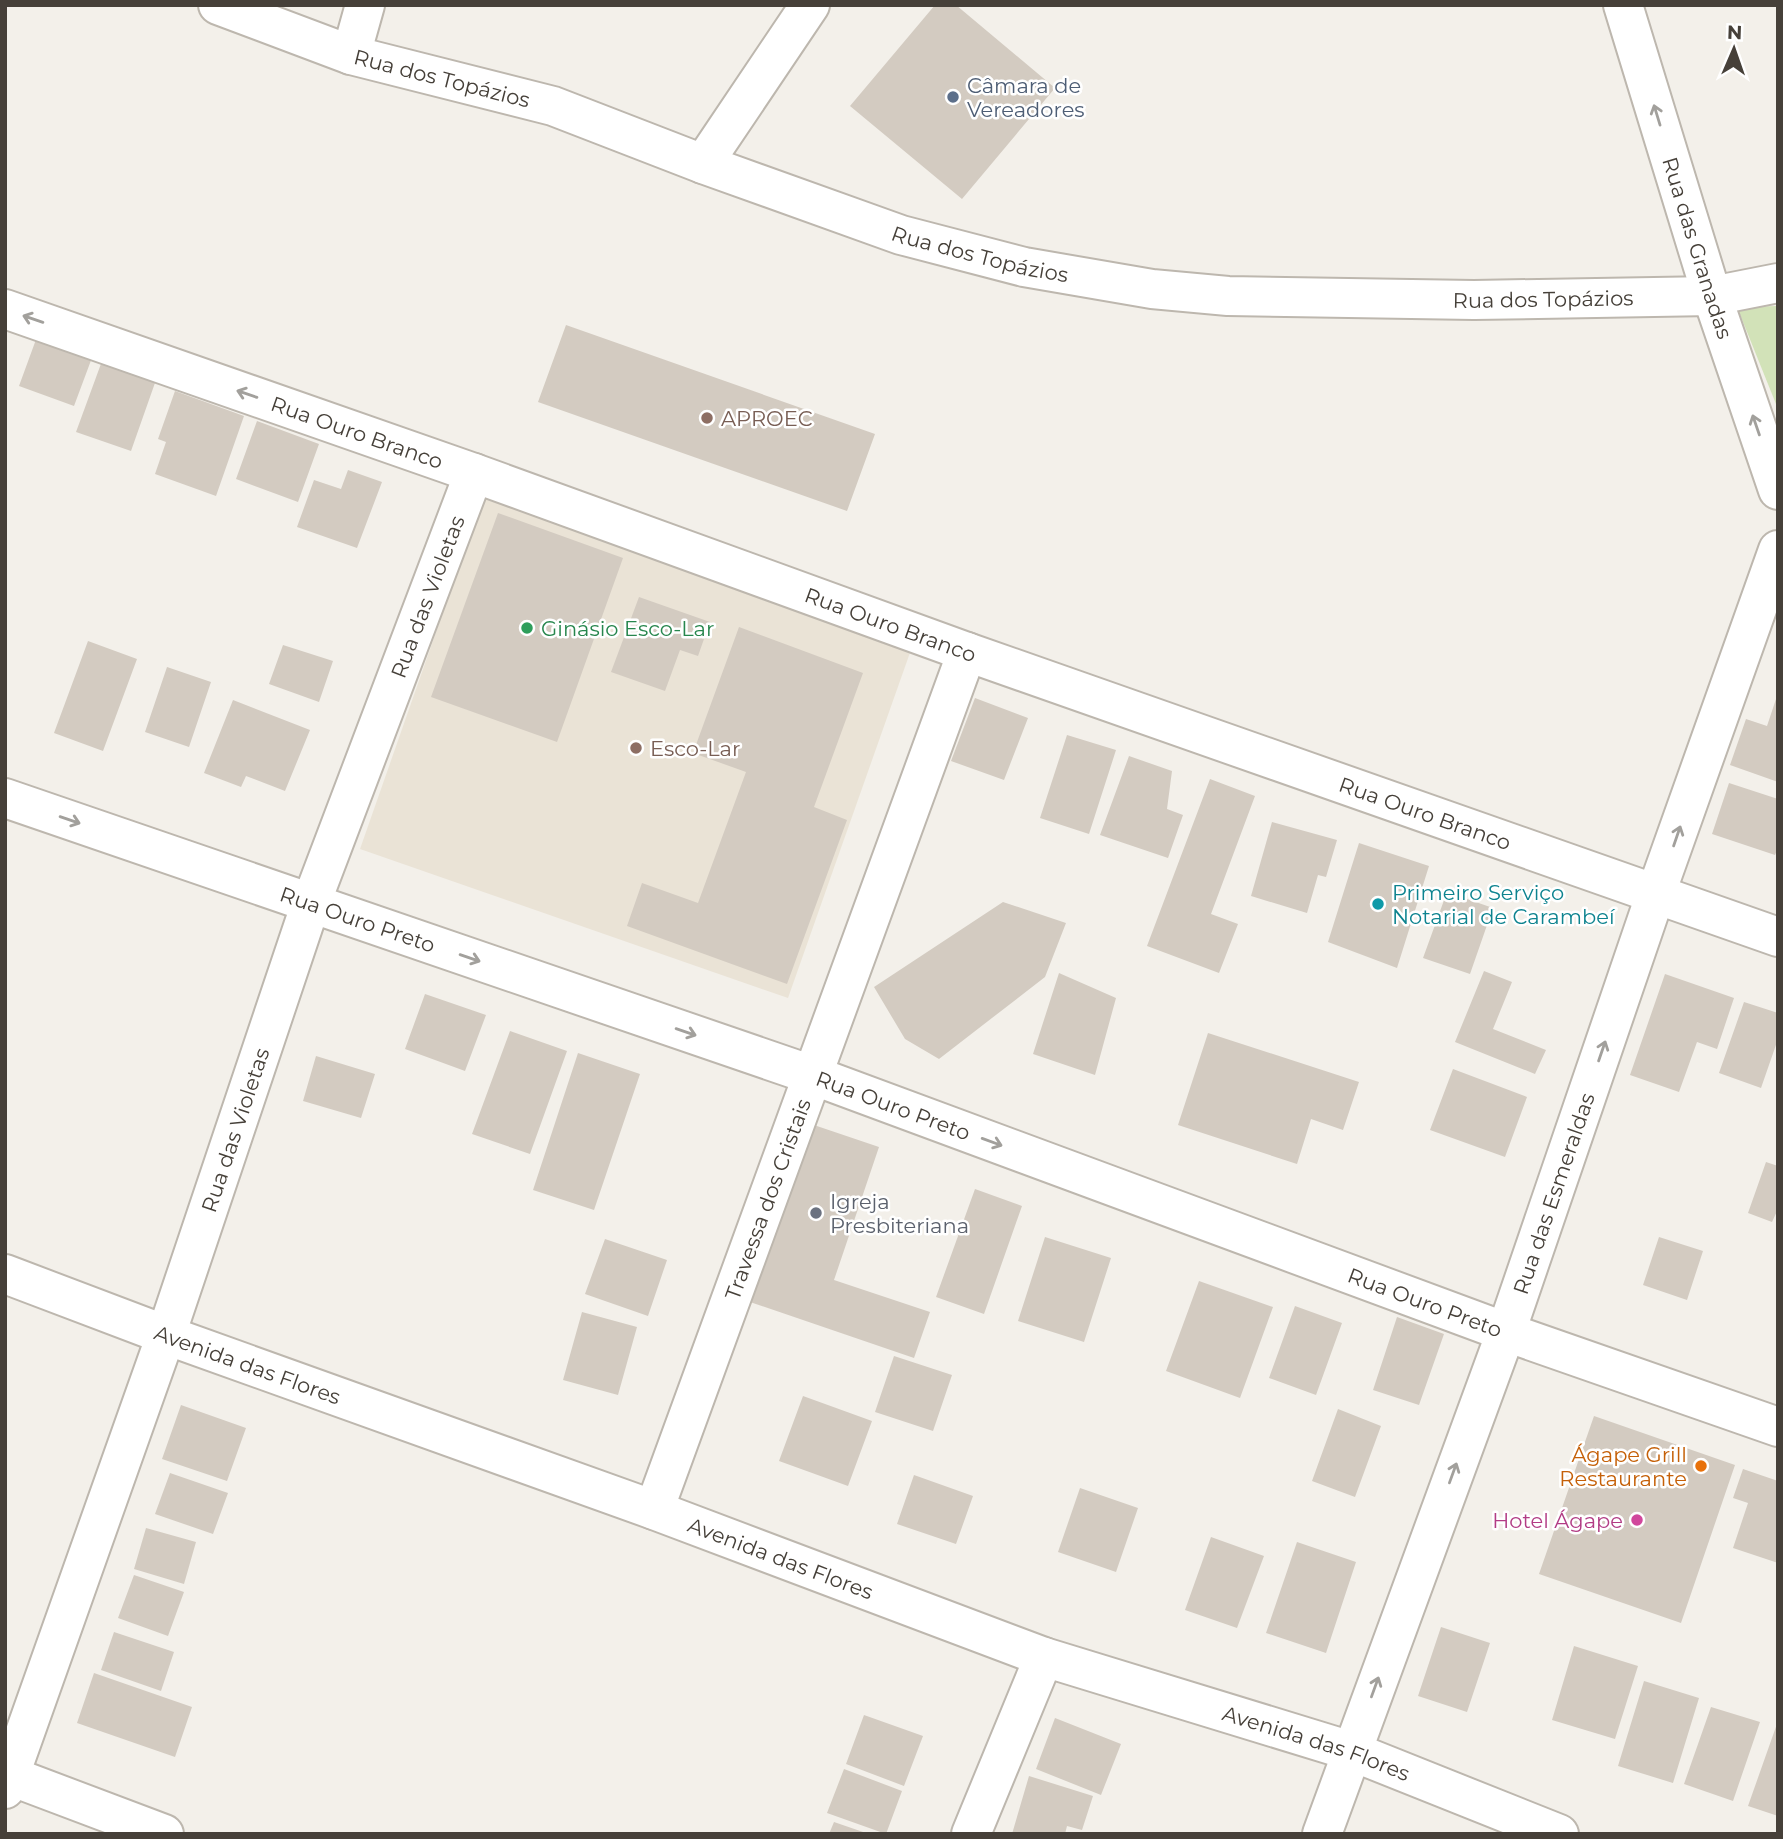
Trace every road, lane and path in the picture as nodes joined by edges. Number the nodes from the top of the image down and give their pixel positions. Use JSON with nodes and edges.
{"nodes":[{"id":1,"x":218,"y":5,"type":"edge"},
{"id":2,"x":365,"y":5,"type":"edge"},
{"id":3,"x":810,"y":5,"type":"edge"},
{"id":4,"x":1623,"y":5,"type":"edge"},
{"id":5,"x":351,"y":55,"type":"junction"},
{"id":6,"x":703,"y":164,"type":"junction"},
{"id":7,"x":1778,"y":283,"type":"edge"},
{"id":8,"x":1712,"y":296,"type":"junction"},
{"id":9,"x":5,"y":309,"type":"edge"},
{"id":10,"x":474,"y":473,"type":"junction"},
{"id":11,"x":1778,"y":490,"type":"edge"},
{"id":12,"x":1778,"y":550,"type":"edge"},
{"id":13,"x":967,"y":652,"type":"junction"},
{"id":14,"x":5,"y":798,"type":"edge"},
{"id":15,"x":1656,"y":893,"type":"junction"},
{"id":16,"x":311,"y":903,"type":"junction"},
{"id":17,"x":1778,"y":937,"type":"edge"},
{"id":18,"x":811,"y":1075,"type":"junction"},
{"id":19,"x":5,"y":1274,"type":"edge"},
{"id":20,"x":1506,"y":1332,"type":"junction"},
{"id":21,"x":166,"y":1335,"type":"junction"},
{"id":22,"x":1778,"y":1427,"type":"edge"},
{"id":23,"x":654,"y":1510,"type":"junction"},
{"id":24,"x":1044,"y":1657,"type":"junction"},
{"id":25,"x":1351,"y":1751,"type":"junction"},
{"id":26,"x":7,"y":1780,"type":"edge"},
{"id":27,"x":164,"y":1834,"type":"edge"},
{"id":28,"x":971,"y":1834,"type":"edge"},
{"id":29,"x":1322,"y":1834,"type":"edge"},
{"id":30,"x":1559,"y":1834,"type":"edge"}],
"edges":[{"from":1,"to":5,"type":"street","name":"Rua dos Topázios"},
{"from":2,"to":5,"type":"street"},
{"from":3,"to":6,"type":"street"},
{"from":8,"to":4,"type":"street","name":"Rua das Granadas","one_way":true},
{"from":5,"to":6,"type":"street","name":"Rua dos Topázios"},
{"from":6,"to":8,"type":"street","name":"Rua dos Topázios"},
{"from":7,"to":8,"type":"street","name":"Rua dos Topázios"},
{"from":11,"to":8,"type":"street","name":"Rua das Granadas","one_way":true},
{"from":10,"to":9,"type":"street","name":"Rua Ouro Branco","one_way":true},
{"from":10,"to":13,"type":"street","name":"Rua Ouro Branco"},
{"from":10,"to":16,"type":"street","name":"Rua das Violetas"},
{"from":15,"to":12,"type":"street","name":"Rua das Esmeraldas","one_way":true},
{"from":13,"to":15,"type":"street","name":"Rua Ouro Branco"},
{"from":13,"to":18,"type":"street","name":"Travessa dos Cristais"},
{"from":14,"to":16,"type":"street","name":"Rua Ouro Preto","one_way":true},
{"from":15,"to":17,"type":"street","name":"Rua Ouro Branco"},
{"from":20,"to":15,"type":"street","name":"Rua das Esmeraldas","one_way":true},
{"from":16,"to":18,"type":"street","name":"Rua Ouro Preto","one_way":true},
{"from":16,"to":21,"type":"street","name":"Rua das Violetas"},
{"from":18,"to":20,"type":"street","name":"Rua Ouro Preto","one_way":true},
{"from":18,"to":23,"type":"street","name":"Travessa dos Cristais"},
{"from":19,"to":21,"type":"street","name":"Avenida das Flores"},
{"from":20,"to":22,"type":"street","name":"Rua Ouro Preto"},
{"from":25,"to":20,"type":"street","name":"Rua das Esmeraldas","one_way":true},
{"from":21,"to":23,"type":"street","name":"Avenida das Flores"},
{"from":21,"to":26,"type":"street","name":"Rua das Violetas"},
{"from":23,"to":24,"type":"street","name":"Avenida das Flores"},
{"from":24,"to":25,"type":"street","name":"Avenida das Flores"},
{"from":24,"to":28,"type":"street"},
{"from":25,"to":29,"type":"street","name":"Rua das Esmeraldas"},
{"from":25,"to":30,"type":"street","name":"Avenida das Flores"},
{"from":26,"to":27,"type":"street"}]}
